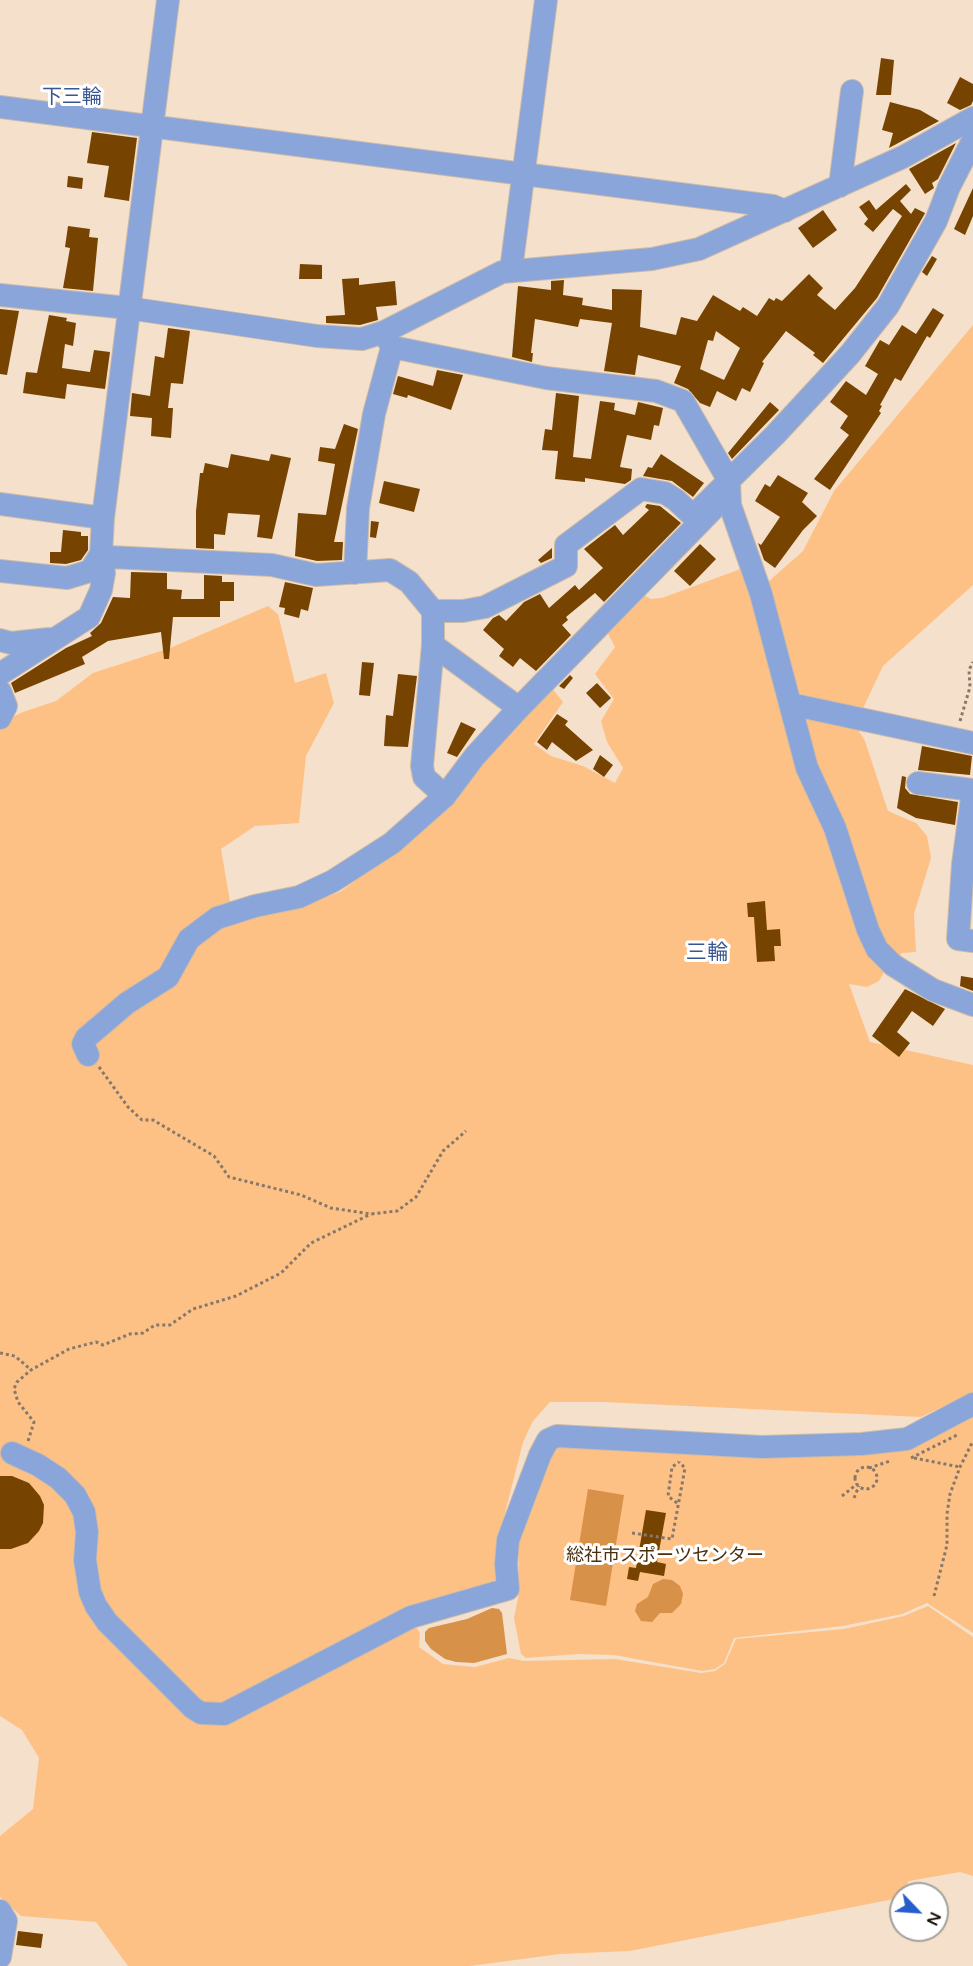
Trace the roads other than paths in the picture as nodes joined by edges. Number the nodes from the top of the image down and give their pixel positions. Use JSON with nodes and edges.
{"nodes":[{"id":1,"x":168,"y":0,"type":"edge"},
{"id":2,"x":546,"y":0,"type":"edge"},
{"id":3,"x":852,"y":91,"type":"dead end"},
{"id":4,"x":0,"y":107,"type":"edge"},
{"id":5,"x":151,"y":126,"type":"junction"},
{"id":6,"x":972,"y":126,"type":"edge"},
{"id":7,"x":524,"y":173,"type":"junction"},
{"id":8,"x":840,"y":186,"type":"junction"},
{"id":9,"x":785,"y":211,"type":"junction"},
{"id":10,"x":512,"y":270,"type":"junction"},
{"id":11,"x":0,"y":295,"type":"edge"},
{"id":12,"x":127,"y":314,"type":"junction"},
{"id":13,"x":388,"y":340,"type":"junction"},
{"id":14,"x":729,"y":481,"type":"junction"},
{"id":15,"x":0,"y":504,"type":"edge"},
{"id":16,"x":103,"y":518,"type":"junction"},
{"id":17,"x":101,"y":554,"type":"junction"},
{"id":18,"x":0,"y":571,"type":"edge"},
{"id":19,"x":355,"y":573,"type":"junction"},
{"id":20,"x":433,"y":610,"type":"junction"},
{"id":21,"x":54,"y":639,"type":"junction"},
{"id":22,"x":0,"y":640,"type":"edge"},
{"id":23,"x":433,"y":645,"type":"junction"},
{"id":24,"x":0,"y":674,"type":"edge"},
{"id":25,"x":0,"y":691,"type":"edge"},
{"id":26,"x":790,"y":704,"type":"junction"},
{"id":27,"x":519,"y":708,"type":"junction"},
{"id":28,"x":0,"y":718,"type":"edge"},
{"id":29,"x":963,"y":742,"type":"edge"},
{"id":30,"x":424,"y":777,"type":"junction"},
{"id":31,"x":918,"y":783,"type":"dead end"},
{"id":32,"x":973,"y":790,"type":"edge"},
{"id":33,"x":444,"y":796,"type":"junction"},
{"id":34,"x":422,"y":816,"type":"junction"},
{"id":35,"x":968,"y":865,"type":"edge"},
{"id":36,"x":973,"y":941,"type":"edge"},
{"id":37,"x":973,"y":1005,"type":"edge"},
{"id":38,"x":88,"y":1055,"type":"road end"},
{"id":39,"x":973,"y":1404,"type":"edge"},
{"id":40,"x":17,"y":1455,"type":"road end"},
{"id":41,"x":0,"y":1911,"type":"edge"},
{"id":42,"x":0,"y":1957,"type":"edge"}],
"edges":[{"from":1,"to":5,"type":"street"},
{"from":2,"to":7,"type":"street"},
{"from":3,"to":8,"type":"street"},
{"from":4,"to":5,"type":"street"},
{"from":5,"to":7,"type":"street"},
{"from":5,"to":12,"type":"street"},
{"from":6,"to":8,"type":"street"},
{"from":6,"to":14,"type":"street"},
{"from":7,"to":9,"type":"street"},
{"from":7,"to":10,"type":"street"},
{"from":8,"to":9,"type":"street"},
{"from":9,"to":10,"type":"street"},
{"from":10,"to":13,"type":"street"},
{"from":11,"to":12,"type":"street"},
{"from":12,"to":13,"type":"street"},
{"from":12,"to":16,"type":"street"},
{"from":13,"to":14,"type":"street"},
{"from":13,"to":19,"type":"street"},
{"from":14,"to":20,"type":"street"},
{"from":14,"to":26,"type":"street"},
{"from":14,"to":27,"type":"street"},
{"from":15,"to":16,"type":"street"},
{"from":16,"to":17,"type":"street"},
{"from":17,"to":18,"type":"street"},
{"from":17,"to":19,"type":"street"},
{"from":17,"to":21,"type":"street"},
{"from":19,"to":20,"type":"street"},
{"from":20,"to":23,"type":"street"},
{"from":21,"to":22,"type":"street"},
{"from":21,"to":24,"type":"street"},
{"from":23,"to":27,"type":"street"},
{"from":23,"to":30,"type":"street"},
{"from":25,"to":28,"type":"street"},
{"from":26,"to":29,"type":"street"},
{"from":26,"to":37,"type":"street"},
{"from":27,"to":33,"type":"street"},
{"from":30,"to":33,"type":"street"},
{"from":30,"to":34,"type":"street"},
{"from":31,"to":32,"type":"street"},
{"from":32,"to":35,"type":"street"},
{"from":33,"to":34,"type":"street"},
{"from":34,"to":38,"type":"street"},
{"from":35,"to":36,"type":"street"},
{"from":39,"to":40,"type":"street"},
{"from":41,"to":42,"type":"street"}]}
